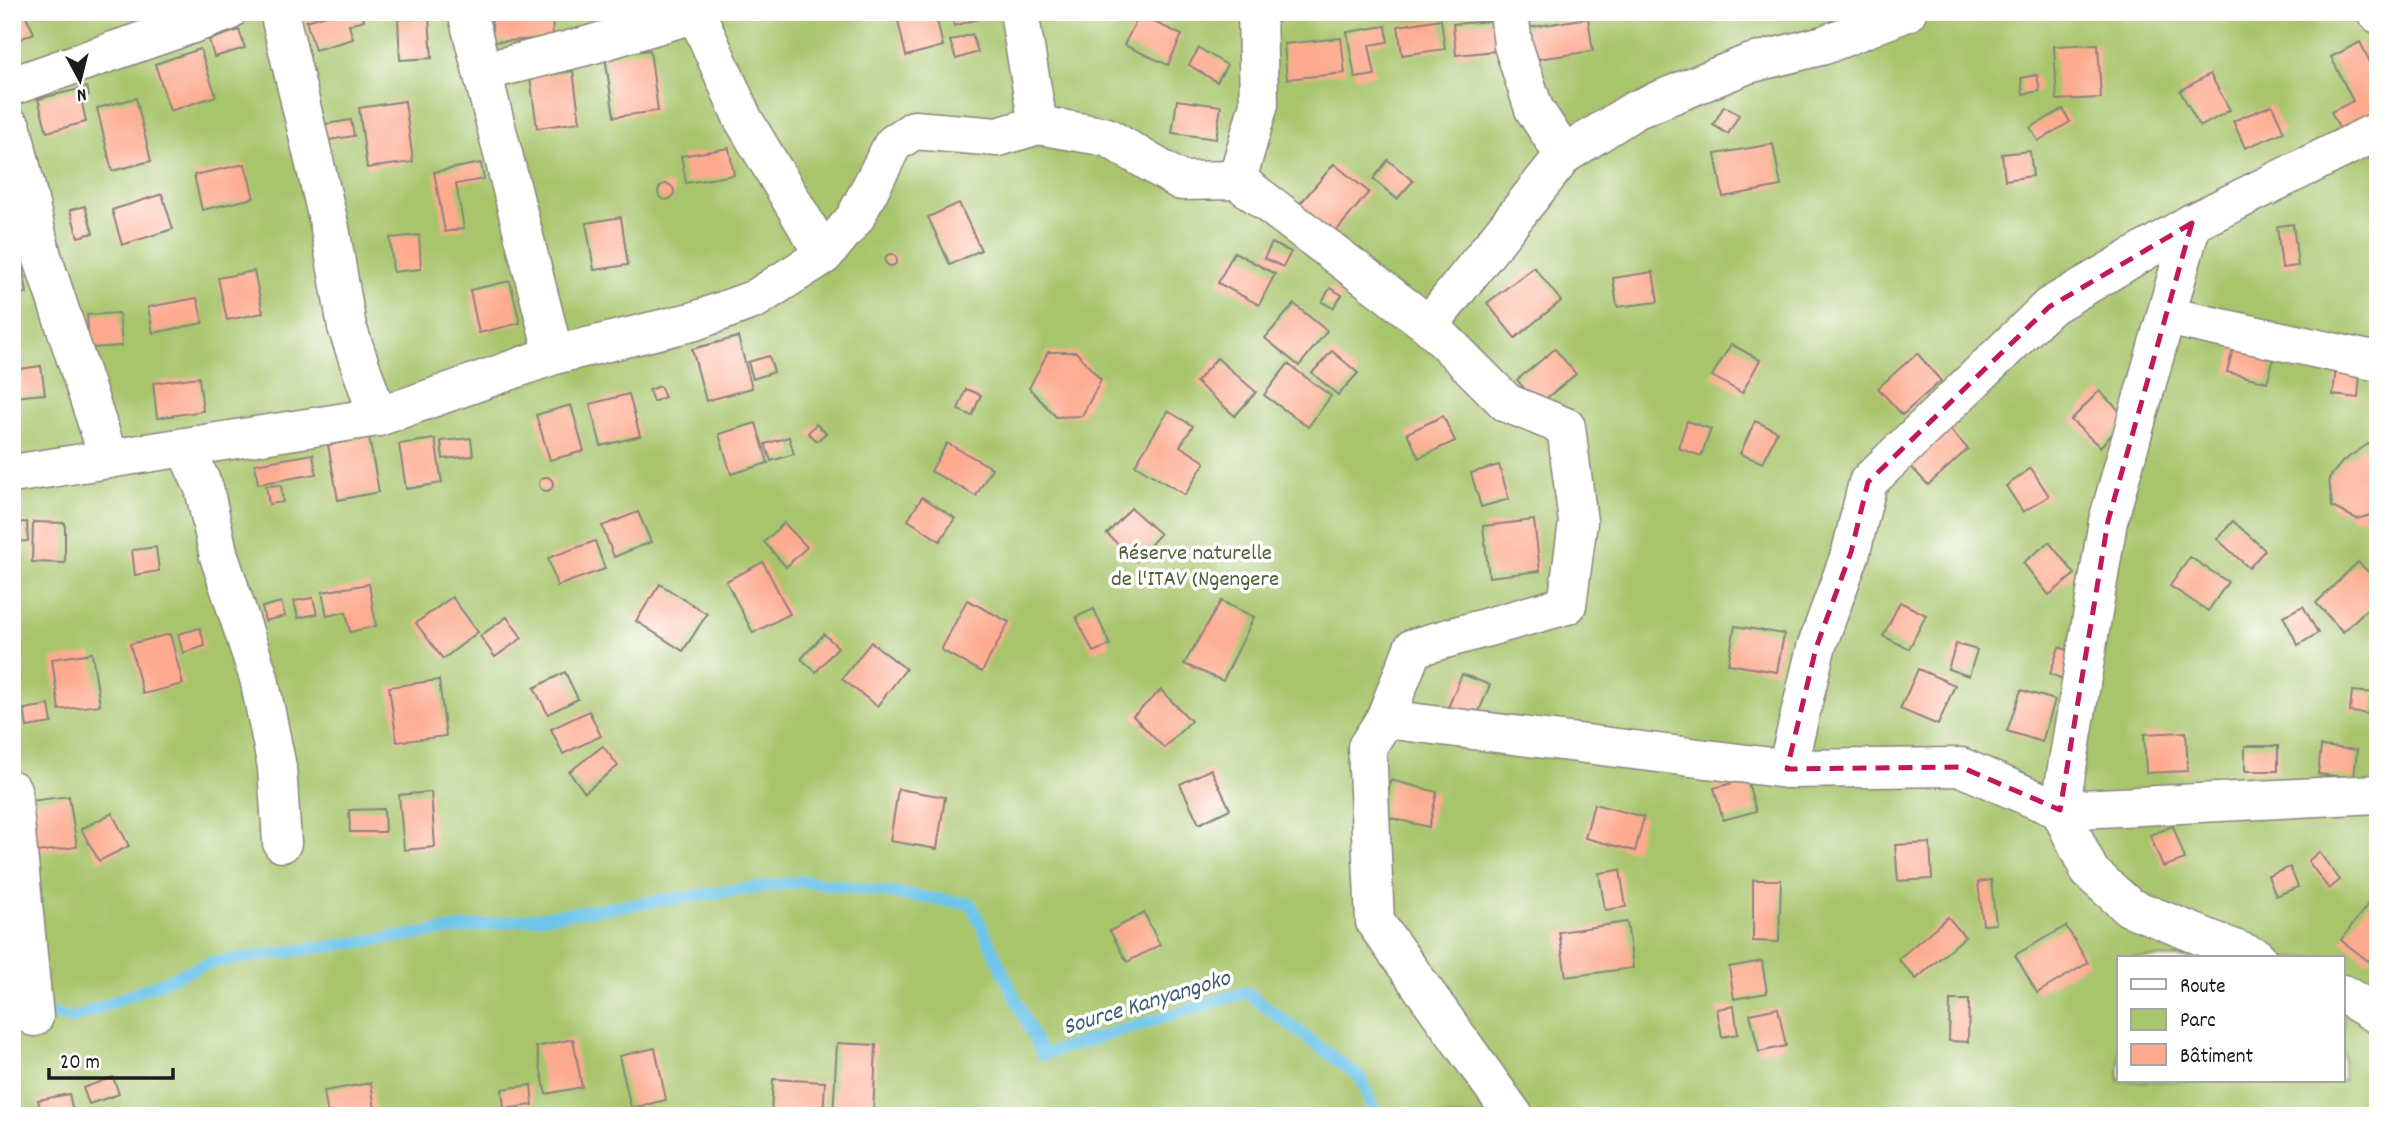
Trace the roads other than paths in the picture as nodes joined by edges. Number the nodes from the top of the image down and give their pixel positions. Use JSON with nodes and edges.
{"nodes":[{"id":1,"x":227,"y":12,"type":"edge"},
{"id":2,"x":279,"y":12,"type":"edge"},
{"id":3,"x":467,"y":12,"type":"edge"},
{"id":4,"x":696,"y":12,"type":"edge"},
{"id":5,"x":1019,"y":12,"type":"edge"},
{"id":6,"x":1257,"y":12,"type":"edge"},
{"id":7,"x":1509,"y":12,"type":"edge"},
{"id":8,"x":1907,"y":12,"type":"edge"},
{"id":9,"x":482,"y":72,"type":"junction"},
{"id":10,"x":12,"y":86,"type":"edge"},
{"id":11,"x":1038,"y":125,"type":"junction"},
{"id":12,"x":12,"y":128,"type":"edge"},
{"id":13,"x":2378,"y":131,"type":"edge"},
{"id":14,"x":1564,"y":155,"type":"junction"},
{"id":15,"x":1237,"y":180,"type":"junction"},
{"id":16,"x":2192,"y":223,"type":"junction"},
{"id":17,"x":824,"y":254,"type":"junction"},
{"id":18,"x":2166,"y":316,"type":"junction"},
{"id":19,"x":1429,"y":325,"type":"junction"},
{"id":20,"x":554,"y":355,"type":"junction"},
{"id":21,"x":2378,"y":362,"type":"edge"},
{"id":22,"x":378,"y":418,"type":"junction"},
{"id":23,"x":184,"y":447,"type":"junction"},
{"id":24,"x":109,"y":459,"type":"junction"},
{"id":25,"x":12,"y":474,"type":"edge"},
{"id":26,"x":1385,"y":719,"type":"junction"},
{"id":27,"x":1787,"y":769,"type":"junction"},
{"id":28,"x":12,"y":790,"type":"edge"},
{"id":29,"x":2378,"y":794,"type":"edge"},
{"id":30,"x":2060,"y":810,"type":"junction"},
{"id":31,"x":282,"y":843,"type":"dead end"},
{"id":32,"x":2252,"y":956,"type":"edge"},
{"id":33,"x":2344,"y":996,"type":"edge"},
{"id":34,"x":2378,"y":1014,"type":"edge"},
{"id":35,"x":34,"y":1017,"type":"dead end"},
{"id":36,"x":1514,"y":1116,"type":"edge"}],
"edges":[{"from":1,"to":10,"type":"street"},
{"from":2,"to":22,"type":"street"},
{"from":3,"to":9,"type":"street"},
{"from":4,"to":9,"type":"street"},
{"from":4,"to":17,"type":"street"},
{"from":5,"to":11,"type":"street"},
{"from":6,"to":15,"type":"street"},
{"from":7,"to":14,"type":"street"},
{"from":8,"to":14,"type":"street"},
{"from":9,"to":20,"type":"street"},
{"from":11,"to":15,"type":"street"},
{"from":11,"to":17,"type":"street"},
{"from":12,"to":24,"type":"street"},
{"from":13,"to":16,"type":"street"},
{"from":14,"to":19,"type":"street"},
{"from":15,"to":19,"type":"street"},
{"from":16,"to":18,"type":"street"},
{"from":16,"to":27,"type":"street"},
{"from":17,"to":20,"type":"street"},
{"from":18,"to":21,"type":"street"},
{"from":18,"to":30,"type":"street"},
{"from":19,"to":26,"type":"street"},
{"from":20,"to":22,"type":"street"},
{"from":22,"to":23,"type":"street"},
{"from":23,"to":24,"type":"street"},
{"from":23,"to":31,"type":"street"},
{"from":24,"to":25,"type":"street"},
{"from":26,"to":27,"type":"street"},
{"from":26,"to":36,"type":"street"},
{"from":27,"to":30,"type":"street"},
{"from":28,"to":35,"type":"street"},
{"from":29,"to":30,"type":"street"},
{"from":30,"to":32,"type":"street"},
{"from":33,"to":34,"type":"street"}]}
